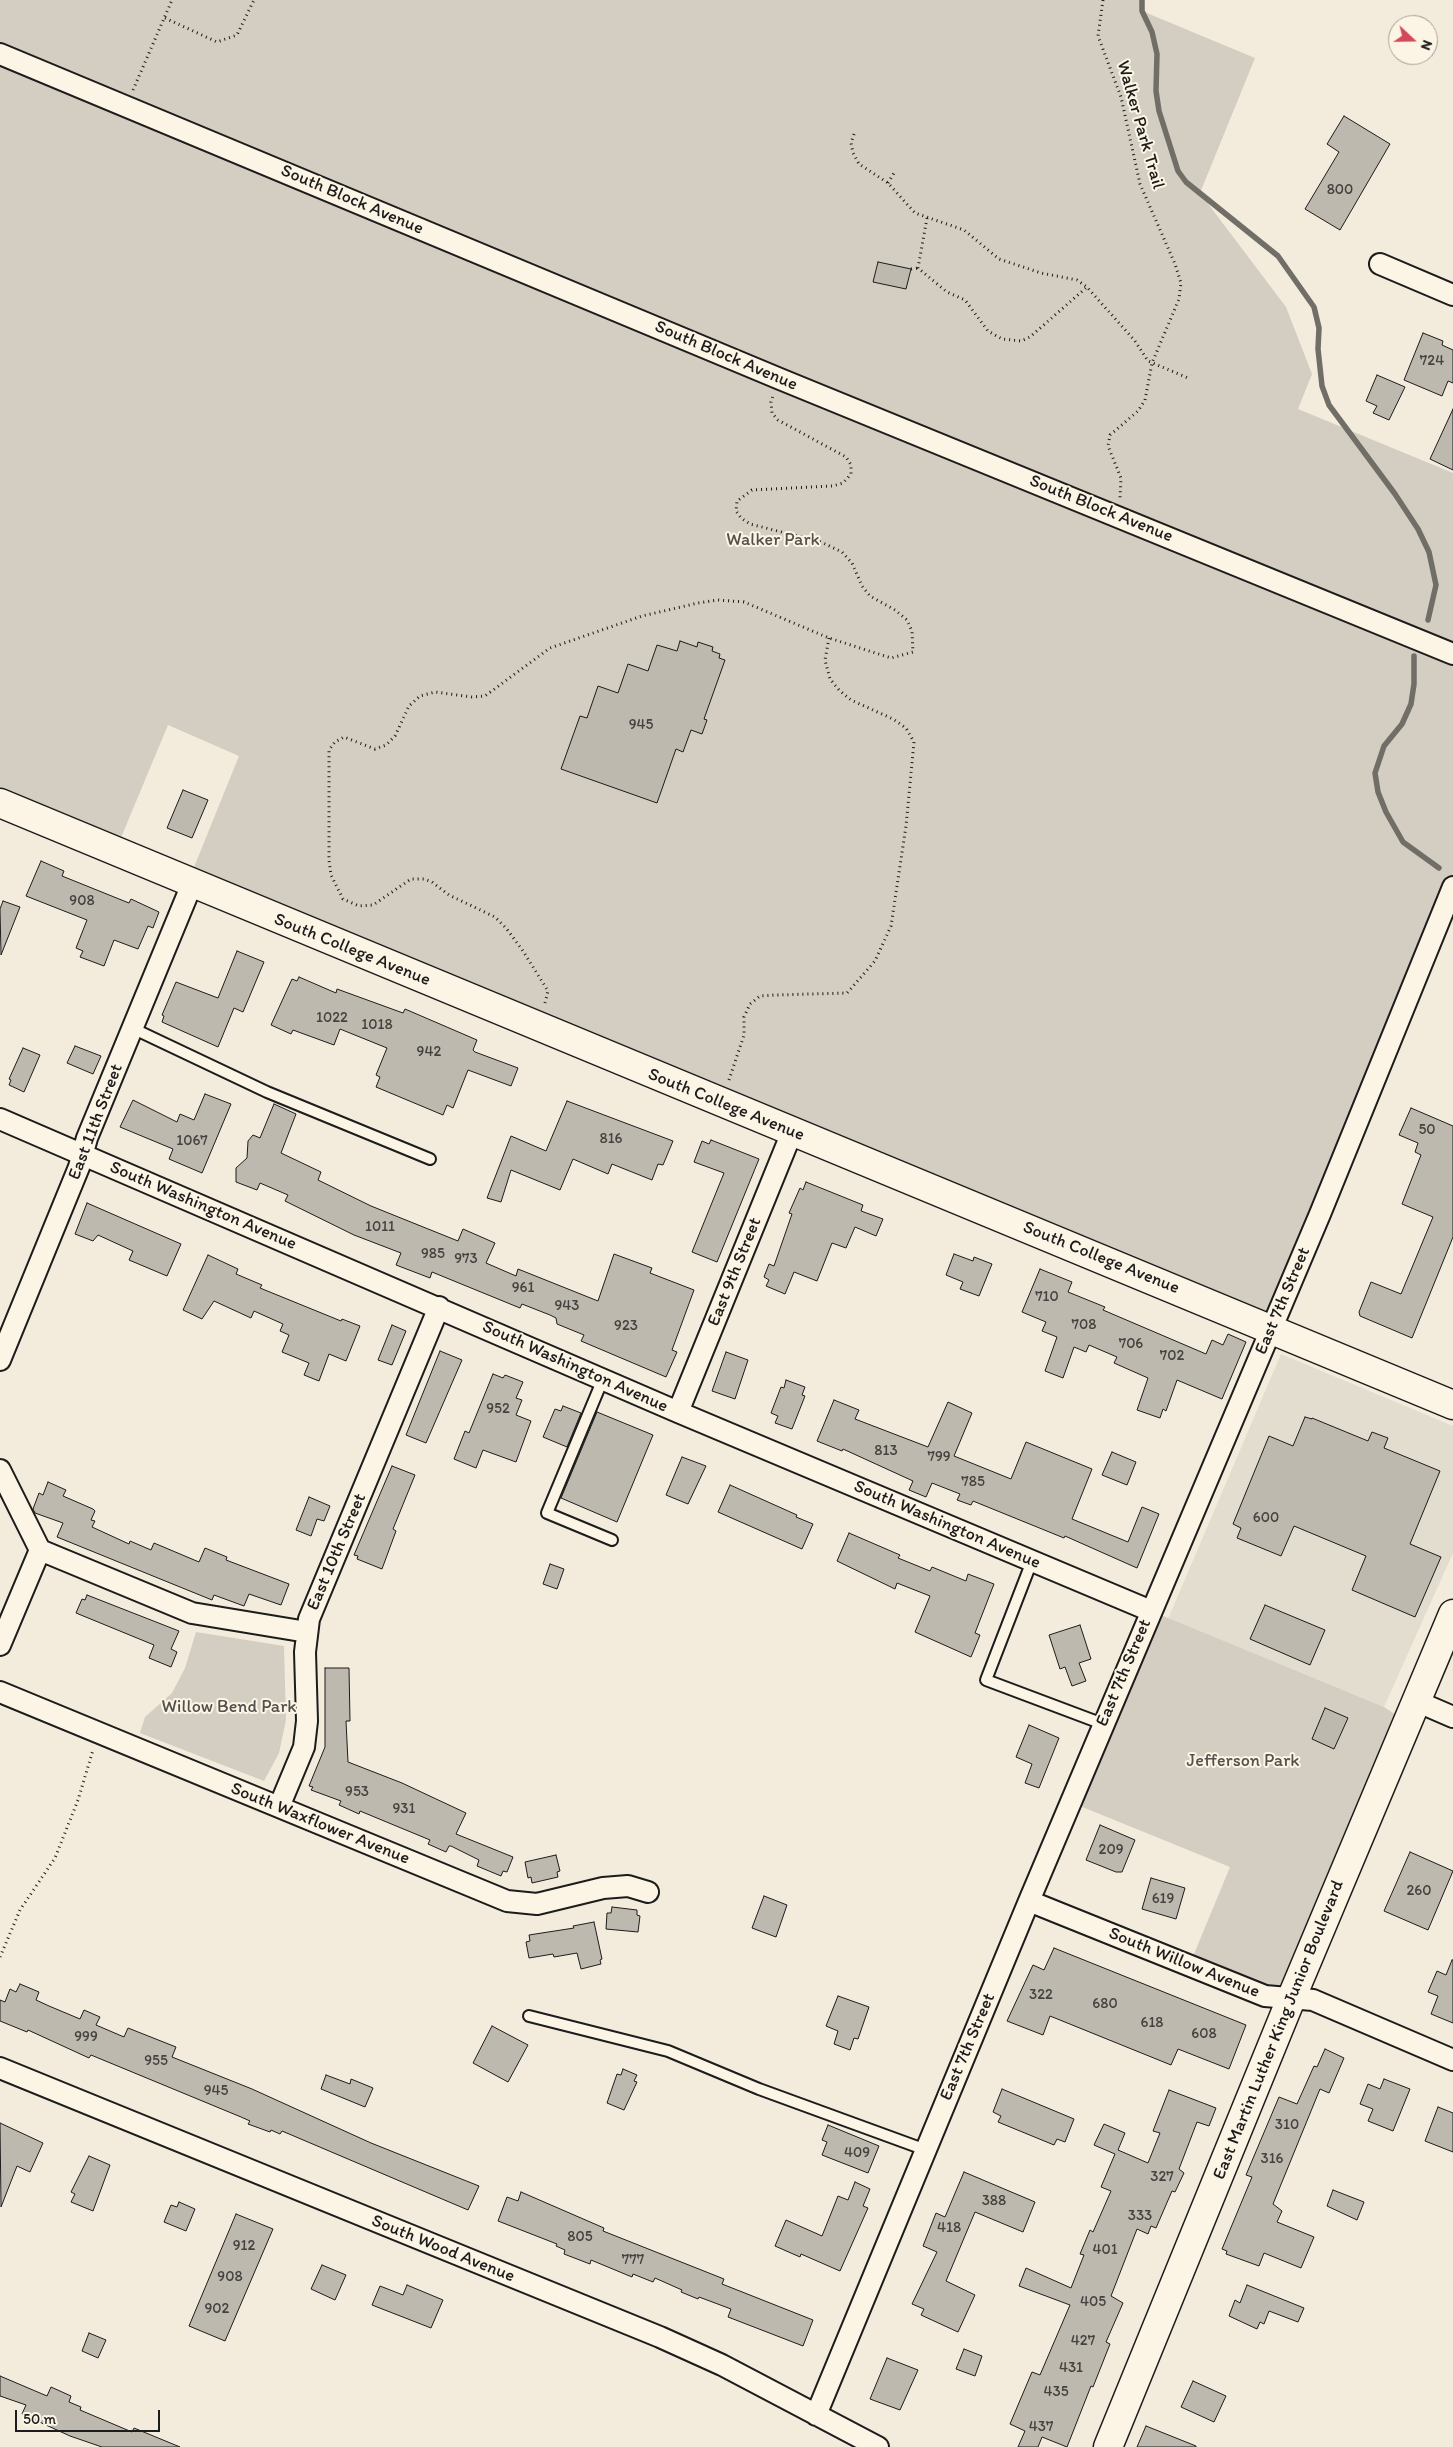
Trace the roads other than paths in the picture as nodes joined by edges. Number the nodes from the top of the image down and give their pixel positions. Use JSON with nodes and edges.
{"nodes":[{"id":1,"x":0,"y":54,"type":"edge"},
{"id":2,"x":1380,"y":264,"type":"dead end"},
{"id":3,"x":1453,"y":295,"type":"edge"},
{"id":4,"x":1453,"y":654,"type":"edge"},
{"id":5,"x":0,"y":803,"type":"edge"},
{"id":6,"x":192,"y":884,"type":"junction"},
{"id":7,"x":1453,"y":887,"type":"edge"},
{"id":8,"x":132,"y":1028,"type":"junction"},
{"id":9,"x":0,"y":1118,"type":"edge"},
{"id":10,"x":792,"y":1132,"type":"junction"},
{"id":11,"x":83,"y":1154,"type":"junction"},
{"id":12,"x":430,"y":1159,"type":"dead end"},
{"id":13,"x":438,"y":1308,"type":"junction"},
{"id":14,"x":1271,"y":1328,"type":"junction"},
{"id":15,"x":0,"y":1360,"type":"edge"},
{"id":16,"x":603,"y":1379,"type":"junction"},
{"id":17,"x":1453,"y":1405,"type":"edge"},
{"id":18,"x":678,"y":1412,"type":"junction"},
{"id":19,"x":0,"y":1470,"type":"edge"},
{"id":20,"x":612,"y":1540,"type":"dead end"},
{"id":21,"x":40,"y":1550,"type":"junction"},
{"id":22,"x":1032,"y":1561,"type":"junction"},
{"id":23,"x":1151,"y":1611,"type":"junction"},
{"id":24,"x":1453,"y":1614,"type":"edge"},
{"id":25,"x":308,"y":1632,"type":"junction"},
{"id":26,"x":0,"y":1645,"type":"edge"},
{"id":27,"x":0,"y":1692,"type":"edge"},
{"id":28,"x":1416,"y":1701,"type":"junction"},
{"id":29,"x":1453,"y":1717,"type":"edge"},
{"id":30,"x":1103,"y":1724,"type":"junction"},
{"id":31,"x":279,"y":1807,"type":"junction"},
{"id":32,"x":648,"y":1892,"type":"dead end"},
{"id":33,"x":1029,"y":1901,"type":"junction"},
{"id":34,"x":1292,"y":1999,"type":"junction"},
{"id":35,"x":529,"y":2016,"type":"dead end"},
{"id":36,"x":1453,"y":2060,"type":"edge"},
{"id":37,"x":0,"y":2068,"type":"edge"},
{"id":38,"x":926,"y":2150,"type":"junction"},
{"id":39,"x":816,"y":2416,"type":"junction"},
{"id":40,"x":878,"y":2447,"type":"edge"},
{"id":41,"x":1108,"y":2447,"type":"edge"}],
"edges":[{"from":1,"to":4,"type":"street","name":"South Block Avenue"},
{"from":2,"to":3,"type":"street"},
{"from":5,"to":6,"type":"street","name":"South College Avenue"},
{"from":6,"to":8,"type":"street","name":"East 11th Street"},
{"from":6,"to":10,"type":"street","name":"South College Avenue"},
{"from":7,"to":14,"type":"street","name":"East 7th Street"},
{"from":8,"to":11,"type":"street","name":"East 11th Street"},
{"from":8,"to":12,"type":"lane"},
{"from":9,"to":11,"type":"street","name":"South Washington Avenue"},
{"from":10,"to":14,"type":"street","name":"South College Avenue"},
{"from":10,"to":18,"type":"street","name":"East 9th Street"},
{"from":11,"to":13,"type":"street","name":"South Washington Avenue"},
{"from":11,"to":15,"type":"street","name":"East 11th Street"},
{"from":13,"to":16,"type":"street","name":"South Washington Avenue"},
{"from":13,"to":25,"type":"street","name":"East 10th Street"},
{"from":14,"to":17,"type":"street","name":"South College Avenue"},
{"from":14,"to":23,"type":"street","name":"East 7th Street"},
{"from":16,"to":18,"type":"street","name":"South Washington Avenue"},
{"from":16,"to":20,"type":"lane"},
{"from":18,"to":22,"type":"street","name":"South Washington Avenue"},
{"from":19,"to":21,"type":"street"},
{"from":21,"to":25,"type":"street"},
{"from":21,"to":26,"type":"street"},
{"from":22,"to":23,"type":"street","name":"South Washington Avenue"},
{"from":22,"to":30,"type":"lane"},
{"from":23,"to":30,"type":"street","name":"East 7th Street"},
{"from":24,"to":28,"type":"street","name":"East Martin Luther King Junior Boulevard"},
{"from":25,"to":31,"type":"street","name":"East 10th Street"},
{"from":27,"to":31,"type":"street","name":"South Waxflower Avenue"},
{"from":28,"to":29,"type":"street"},
{"from":28,"to":34,"type":"street","name":"East Martin Luther King Junior Boulevard"},
{"from":30,"to":33,"type":"street","name":"East 7th Street"},
{"from":31,"to":32,"type":"street","name":"South Waxflower Avenue"},
{"from":33,"to":34,"type":"street","name":"South Willow Avenue"},
{"from":33,"to":38,"type":"street","name":"East 7th Street"},
{"from":34,"to":36,"type":"street","name":"South Willow Avenue"},
{"from":34,"to":41,"type":"street","name":"East Martin Luther King Junior Boulevard"},
{"from":35,"to":38,"type":"lane"},
{"from":37,"to":39,"type":"street","name":"South Wood Avenue"},
{"from":38,"to":39,"type":"street","name":"East 7th Street"},
{"from":39,"to":40,"type":"street","name":"South Wood Avenue"}]}
